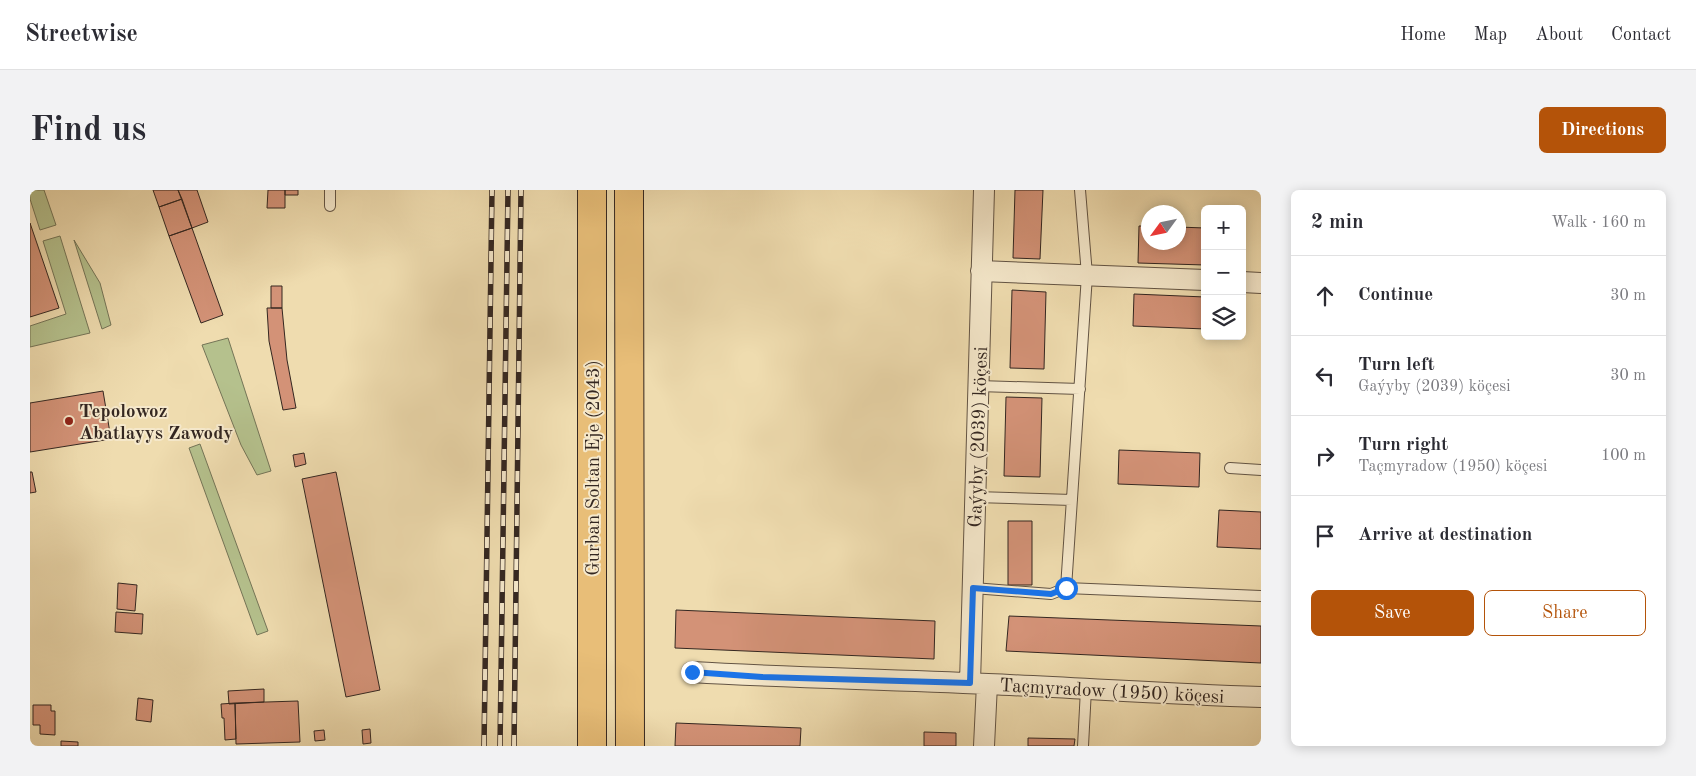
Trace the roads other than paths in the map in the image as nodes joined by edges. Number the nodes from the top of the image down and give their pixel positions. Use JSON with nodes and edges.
{"nodes":[{"id":1,"x":330,"y":190,"type":"edge"},
{"id":2,"x":592,"y":190,"type":"edge"},
{"id":3,"x":629,"y":190,"type":"edge"},
{"id":4,"x":984,"y":190,"type":"edge"},
{"id":5,"x":1080,"y":190,"type":"edge"},
{"id":6,"x":330,"y":206,"type":"dead end"},
{"id":7,"x":981,"y":271,"type":"junction"},
{"id":8,"x":1087,"y":275,"type":"junction"},
{"id":9,"x":1201,"y":280,"type":"edge"},
{"id":10,"x":1246,"y":282,"type":"edge"},
{"id":11,"x":1261,"y":282,"type":"edge"},
{"id":12,"x":978,"y":386,"type":"junction"},
{"id":13,"x":1080,"y":389,"type":"junction"},
{"id":14,"x":1230,"y":468,"type":"dead end"},
{"id":15,"x":1261,"y":470,"type":"edge"},
{"id":16,"x":975,"y":497,"type":"junction"},
{"id":17,"x":1072,"y":500,"type":"junction"},
{"id":18,"x":973,"y":588,"type":"junction"},
{"id":19,"x":1066,"y":588,"type":"junction"},
{"id":20,"x":1261,"y":596,"type":"edge"},
{"id":21,"x":692,"y":672,"type":"dead end"},
{"id":22,"x":978,"y":683,"type":"junction"},
{"id":23,"x":1086,"y":689,"type":"junction"},
{"id":24,"x":1261,"y":697,"type":"edge"},
{"id":25,"x":592,"y":746,"type":"edge"},
{"id":26,"x":630,"y":746,"type":"edge"},
{"id":27,"x":984,"y":746,"type":"edge"},
{"id":28,"x":1083,"y":746,"type":"edge"}],
"edges":[{"from":1,"to":6,"type":"lane"},
{"from":2,"to":25,"type":"highway","name":"Gurban Soltan Eje (2043)"},
{"from":3,"to":26,"type":"highway","name":"Gurban Soltan Eje (2043)"},
{"from":4,"to":7,"type":"street","name":"Gaýyby (2039) köçesi"},
{"from":5,"to":8,"type":"lane"},
{"from":7,"to":8,"type":"street"},
{"from":7,"to":12,"type":"street","name":"Gaýyby (2039) köçesi"},
{"from":8,"to":9,"type":"street"},
{"from":8,"to":13,"type":"lane"},
{"from":10,"to":11,"type":"street"},
{"from":12,"to":13,"type":"lane"},
{"from":12,"to":16,"type":"street","name":"Gaýyby (2039) köçesi"},
{"from":13,"to":17,"type":"lane"},
{"from":14,"to":15,"type":"lane"},
{"from":16,"to":17,"type":"lane"},
{"from":16,"to":18,"type":"street","name":"Gaýyby (2039) köçesi"},
{"from":17,"to":19,"type":"lane"},
{"from":18,"to":19,"type":"lane"},
{"from":18,"to":22,"type":"street","name":"Gaýyby (2039) köçesi"},
{"from":19,"to":20,"type":"lane"},
{"from":21,"to":22,"type":"street","name":"Taçmyradow (1950) köçesi"},
{"from":22,"to":23,"type":"street","name":"Taçmyradow (1950) köçesi"},
{"from":22,"to":27,"type":"street","name":"Gaýyby (2039) köçesi"},
{"from":23,"to":24,"type":"street","name":"Taçmyradow (1950) köçesi"},
{"from":23,"to":28,"type":"lane"}]}
